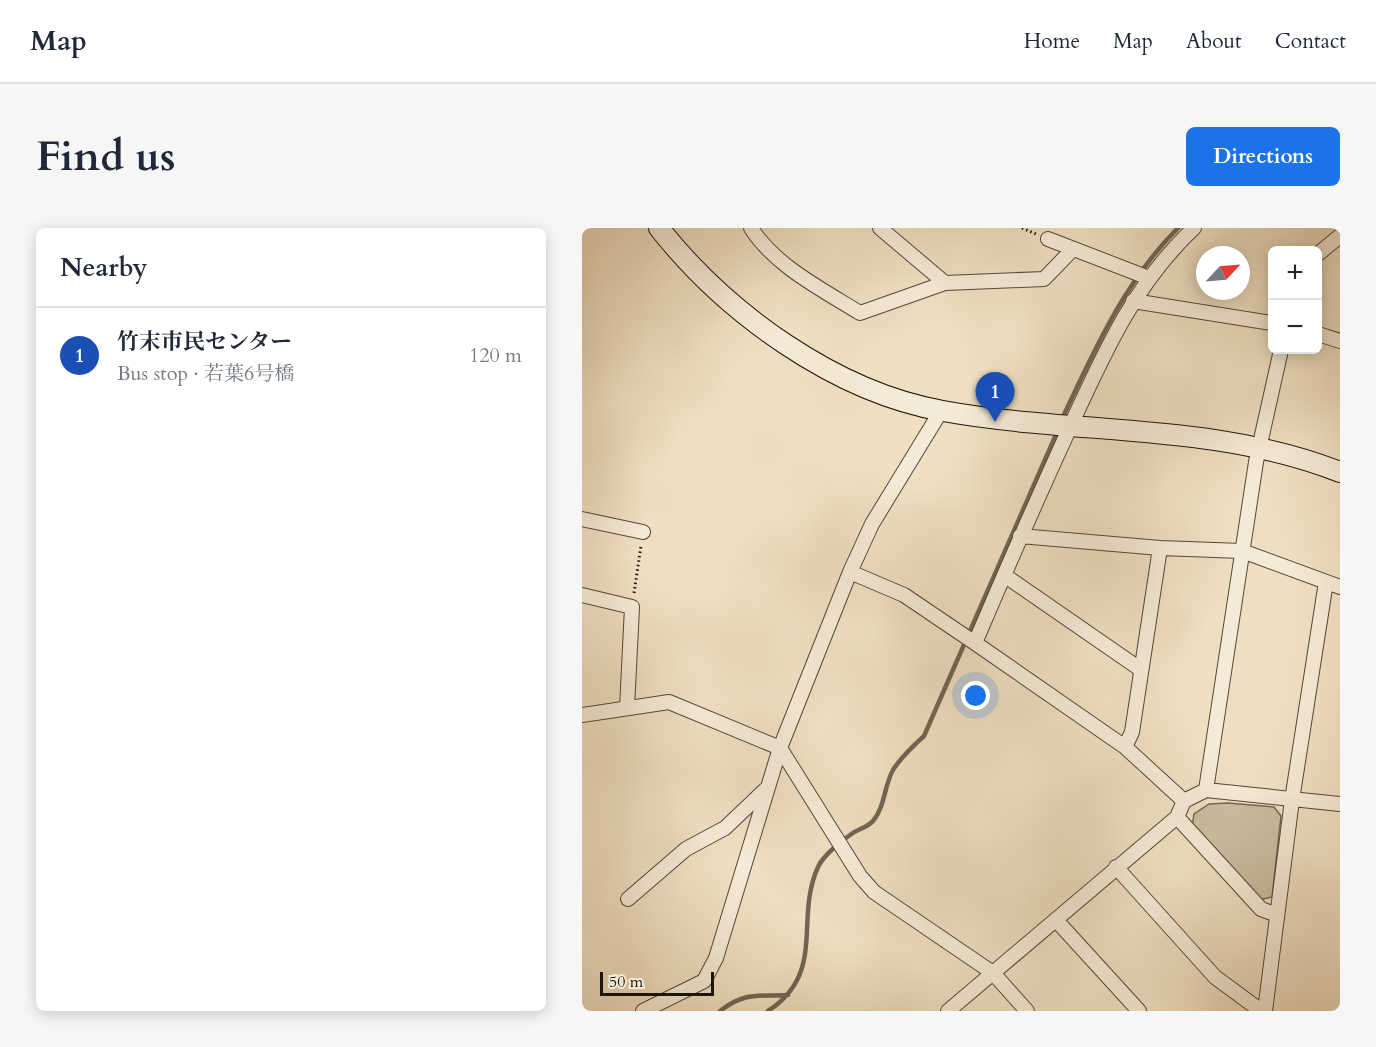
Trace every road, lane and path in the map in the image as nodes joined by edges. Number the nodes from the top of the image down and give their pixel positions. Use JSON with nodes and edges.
{"nodes":[{"id":1,"x":659,"y":228,"type":"edge"},
{"id":2,"x":751,"y":228,"type":"edge"},
{"id":3,"x":879,"y":228,"type":"edge"},
{"id":4,"x":1192,"y":228,"type":"edge"},
{"id":5,"x":1340,"y":236,"type":"edge"},
{"id":6,"x":1048,"y":239,"type":"dead end"},
{"id":7,"x":1073,"y":249,"type":"junction"},
{"id":8,"x":1322,"y":250,"type":"edge"},
{"id":9,"x":1149,"y":278,"type":"junction"},
{"id":10,"x":945,"y":284,"type":"junction"},
{"id":11,"x":1133,"y":301,"type":"junction"},
{"id":12,"x":1268,"y":322,"type":"edge"},
{"id":13,"x":1322,"y":336,"type":"edge"},
{"id":14,"x":1340,"y":341,"type":"edge"},
{"id":15,"x":1280,"y":354,"type":"edge"},
{"id":16,"x":941,"y":411,"type":"junction"},
{"id":17,"x":1072,"y":424,"type":"junction"},
{"id":18,"x":1261,"y":447,"type":"junction"},
{"id":19,"x":1340,"y":472,"type":"edge"},
{"id":20,"x":582,"y":519,"type":"edge"},
{"id":21,"x":643,"y":532,"type":"joint"},
{"id":22,"x":1020,"y":536,"type":"junction"},
{"id":23,"x":1160,"y":548,"type":"junction"},
{"id":24,"x":1242,"y":551,"type":"junction"},
{"id":25,"x":850,"y":572,"type":"junction"},
{"id":26,"x":1004,"y":575,"type":"junction"},
{"id":27,"x":1326,"y":582,"type":"junction"},
{"id":28,"x":1340,"y":587,"type":"edge"},
{"id":29,"x":582,"y":595,"type":"edge"},
{"id":30,"x":632,"y":607,"type":"junction"},
{"id":31,"x":975,"y":643,"type":"junction"},
{"id":32,"x":1140,"y":669,"type":"junction"},
{"id":33,"x":627,"y":708,"type":"junction"},
{"id":34,"x":582,"y":715,"type":"edge"},
{"id":35,"x":1125,"y":747,"type":"junction"},
{"id":36,"x":780,"y":748,"type":"junction"},
{"id":37,"x":767,"y":789,"type":"junction"},
{"id":38,"x":1206,"y":790,"type":"junction"},
{"id":39,"x":1292,"y":800,"type":"junction"},
{"id":40,"x":1184,"y":801,"type":"junction"},
{"id":41,"x":1340,"y":804,"type":"edge"},
{"id":42,"x":1178,"y":817,"type":"junction"},
{"id":43,"x":1116,"y":867,"type":"junction"},
{"id":44,"x":628,"y":899,"type":"dead end"},
{"id":45,"x":1277,"y":915,"type":"junction"},
{"id":46,"x":1056,"y":920,"type":"junction"},
{"id":47,"x":993,"y":973,"type":"junction"},
{"id":48,"x":643,"y":1011,"type":"edge"},
{"id":49,"x":948,"y":1011,"type":"edge"},
{"id":50,"x":1027,"y":1011,"type":"edge"},
{"id":51,"x":1139,"y":1011,"type":"edge"},
{"id":52,"x":1261,"y":1011,"type":"edge"},
{"id":53,"x":1265,"y":1011,"type":"edge"}],
"edges":[{"from":1,"to":16,"type":"street"},
{"from":2,"to":10,"type":"street"},
{"from":3,"to":10,"type":"street"},
{"from":4,"to":9,"type":"street"},
{"from":5,"to":8,"type":"street"},
{"from":6,"to":7,"type":"street"},
{"from":7,"to":9,"type":"street"},
{"from":7,"to":10,"type":"street"},
{"from":9,"to":11,"type":"street"},
{"from":11,"to":12,"type":"street"},
{"from":11,"to":17,"type":"street"},
{"from":13,"to":14,"type":"street"},
{"from":15,"to":18,"type":"street"},
{"from":16,"to":17,"type":"street"},
{"from":16,"to":25,"type":"street"},
{"from":17,"to":18,"type":"street"},
{"from":17,"to":22,"type":"street"},
{"from":18,"to":19,"type":"street"},
{"from":18,"to":24,"type":"street"},
{"from":20,"to":21,"type":"street"},
{"from":21,"to":30,"type":"path"},
{"from":22,"to":23,"type":"street"},
{"from":22,"to":26,"type":"street"},
{"from":23,"to":24,"type":"street"},
{"from":23,"to":32,"type":"street"},
{"from":24,"to":27,"type":"street"},
{"from":24,"to":38,"type":"street"},
{"from":25,"to":31,"type":"street"},
{"from":25,"to":36,"type":"street"},
{"from":26,"to":31,"type":"street"},
{"from":26,"to":32,"type":"street"},
{"from":27,"to":28,"type":"street"},
{"from":27,"to":39,"type":"street"},
{"from":29,"to":30,"type":"street"},
{"from":30,"to":33,"type":"street"},
{"from":31,"to":35,"type":"street"},
{"from":32,"to":35,"type":"street"},
{"from":33,"to":34,"type":"street"},
{"from":33,"to":36,"type":"street"},
{"from":35,"to":40,"type":"street"},
{"from":36,"to":37,"type":"street"},
{"from":36,"to":47,"type":"street"},
{"from":37,"to":44,"type":"street"},
{"from":37,"to":48,"type":"street"},
{"from":38,"to":39,"type":"street"},
{"from":38,"to":40,"type":"street"},
{"from":39,"to":41,"type":"street"},
{"from":39,"to":45,"type":"street"},
{"from":40,"to":42,"type":"street"},
{"from":42,"to":43,"type":"street"},
{"from":42,"to":45,"type":"street"},
{"from":43,"to":46,"type":"street"},
{"from":43,"to":52,"type":"street"},
{"from":45,"to":53,"type":"street"},
{"from":46,"to":47,"type":"street"},
{"from":46,"to":51,"type":"street"},
{"from":47,"to":49,"type":"street"},
{"from":47,"to":50,"type":"street"}]}
